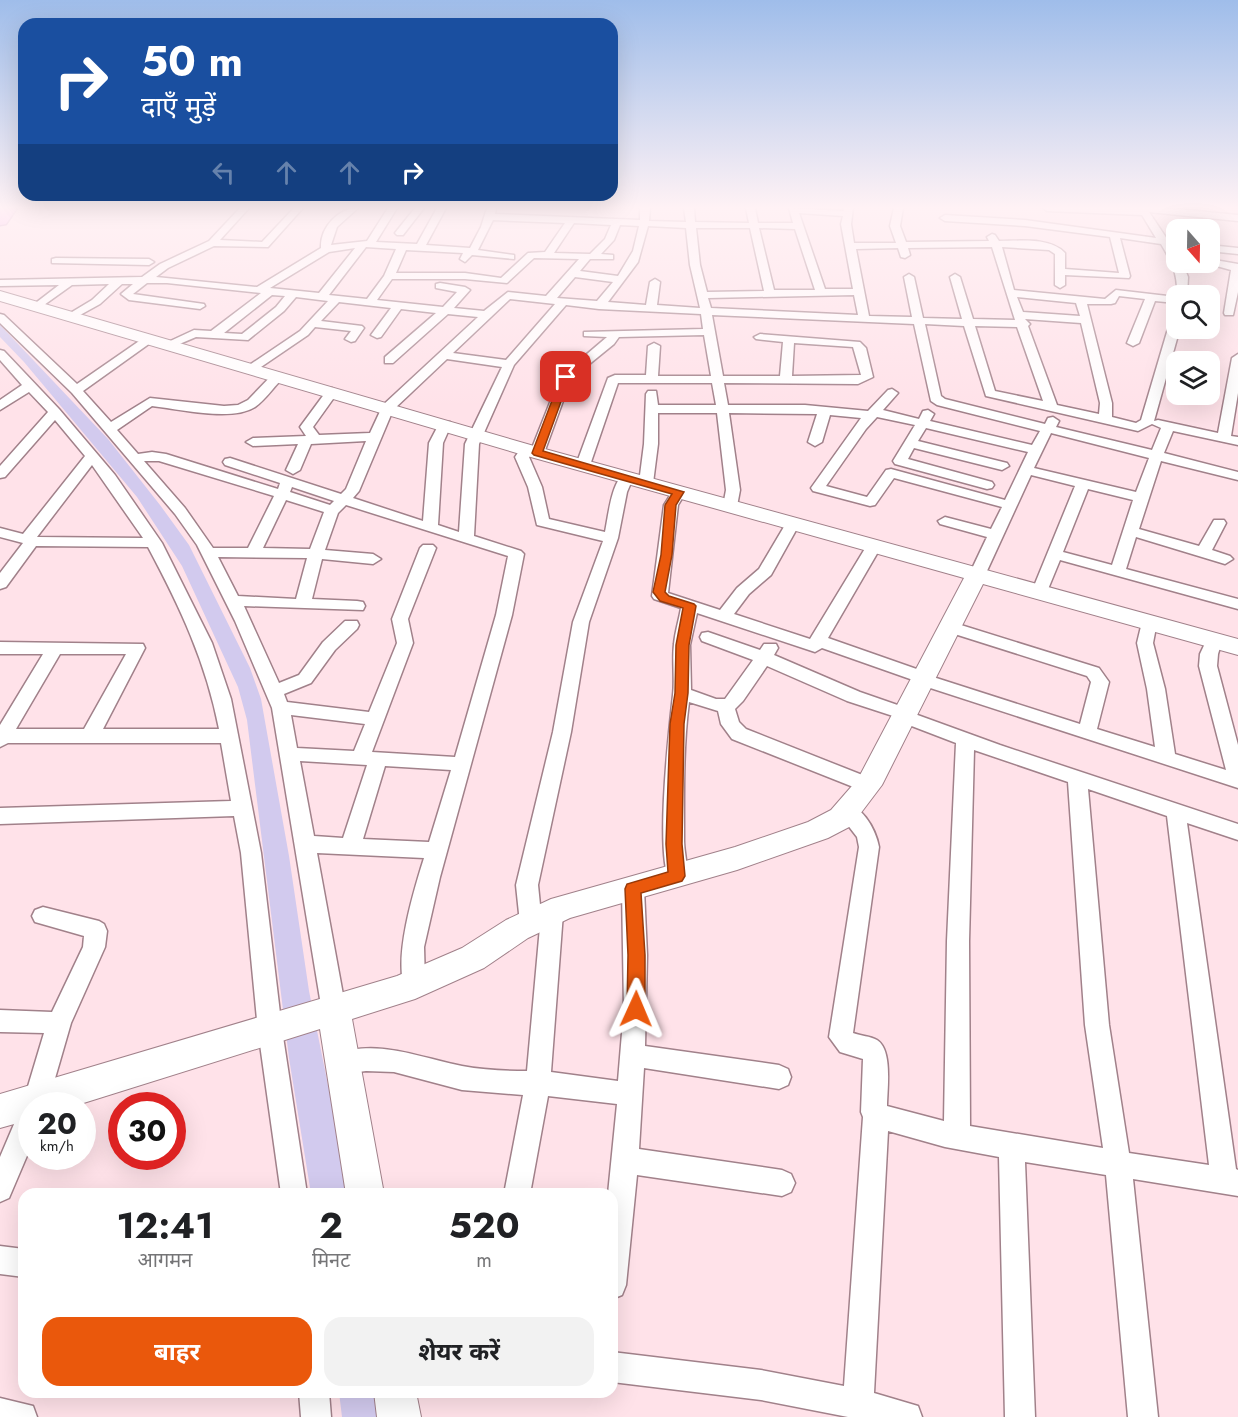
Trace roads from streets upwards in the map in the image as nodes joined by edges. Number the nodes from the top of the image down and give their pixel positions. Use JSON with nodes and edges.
{"nodes":[{"id":1,"x":41,"y":274,"type":"edge"},
{"id":2,"x":100,"y":274,"type":"edge"},
{"id":3,"x":152,"y":274,"type":"edge"},
{"id":4,"x":289,"y":274,"type":"edge"},
{"id":5,"x":341,"y":274,"type":"edge"},
{"id":6,"x":396,"y":274,"type":"edge"},
{"id":7,"x":510,"y":274,"type":"edge"},
{"id":8,"x":571,"y":274,"type":"edge"},
{"id":9,"x":580,"y":274,"type":"edge"},
{"id":10,"x":625,"y":274,"type":"edge"},
{"id":11,"x":699,"y":274,"type":"edge"},
{"id":12,"x":765,"y":274,"type":"edge"},
{"id":13,"x":815,"y":274,"type":"edge"},
{"id":14,"x":856,"y":274,"type":"edge"},
{"id":15,"x":1005,"y":274,"type":"edge"},
{"id":16,"x":1060,"y":274,"type":"edge"},
{"id":17,"x":1095,"y":274,"type":"edge"},
{"id":18,"x":1125,"y":274,"type":"edge"},
{"id":19,"x":1236,"y":274,"type":"edge"},
{"id":20,"x":389,"y":276,"type":"joint"},
{"id":21,"x":456,"y":276,"type":"edge"},
{"id":22,"x":909,"y":277,"type":"dead end"},
{"id":23,"x":955,"y":277,"type":"dead end"},
{"id":24,"x":621,"y":280,"type":"junction"},
{"id":25,"x":142,"y":281,"type":"junction"},
{"id":26,"x":118,"y":282,"type":"junction"},
{"id":27,"x":654,"y":282,"type":"dead end"},
{"id":28,"x":0,"y":283,"type":"edge"},
{"id":29,"x":68,"y":283,"type":"junction"},
{"id":30,"x":88,"y":283,"type":"junction"},
{"id":31,"x":30,"y":284,"type":"junction"},
{"id":32,"x":1060,"y":285,"type":"dead end"},
{"id":33,"x":381,"y":287,"type":"junction"},
{"id":34,"x":264,"y":291,"type":"junction"},
{"id":35,"x":821,"y":292,"type":"junction"},
{"id":36,"x":859,"y":292,"type":"junction"},
{"id":37,"x":1010,"y":293,"type":"junction"},
{"id":38,"x":293,"y":294,"type":"junction"},
{"id":39,"x":770,"y":294,"type":"junction"},
{"id":40,"x":702,"y":295,"type":"junction"},
{"id":41,"x":0,"y":296,"type":"edge"},
{"id":42,"x":1152,"y":296,"type":"junction"},
{"id":43,"x":322,"y":297,"type":"junction"},
{"id":44,"x":1166,"y":298,"type":"edge"},
{"id":45,"x":336,"y":299,"type":"junction"},
{"id":46,"x":1081,"y":299,"type":"junction"},
{"id":47,"x":548,"y":301,"type":"junction"},
{"id":48,"x":370,"y":302,"type":"junction"},
{"id":49,"x":562,"y":303,"type":"junction"},
{"id":50,"x":399,"y":304,"type":"junction"},
{"id":51,"x":200,"y":306,"type":"dead end"},
{"id":52,"x":599,"y":306,"type":"junction"},
{"id":53,"x":37,"y":307,"type":"junction"},
{"id":54,"x":651,"y":309,"type":"junction"},
{"id":55,"x":446,"y":310,"type":"junction"},
{"id":56,"x":706,"y":311,"type":"junction"},
{"id":57,"x":1229,"y":313,"type":"dead end"},
{"id":58,"x":488,"y":315,"type":"junction"},
{"id":59,"x":0,"y":317,"type":"edge"},
{"id":60,"x":72,"y":317,"type":"junction"},
{"id":61,"x":864,"y":320,"type":"junction"},
{"id":62,"x":1022,"y":320,"type":"junction"},
{"id":63,"x":1085,"y":320,"type":"junction"},
{"id":64,"x":918,"y":321,"type":"junction"},
{"id":65,"x":968,"y":323,"type":"junction"},
{"id":66,"x":314,"y":324,"type":"junction"},
{"id":67,"x":709,"y":332,"type":"junction"},
{"id":68,"x":214,"y":334,"type":"junction"},
{"id":69,"x":588,"y":334,"type":"dead end"},
{"id":70,"x":615,"y":334,"type":"junction"},
{"id":71,"x":377,"y":335,"type":"dead end"},
{"id":72,"x":760,"y":338,"type":"dead end"},
{"id":73,"x":149,"y":339,"type":"junction"},
{"id":74,"x":351,"y":339,"type":"dead end"},
{"id":75,"x":789,"y":339,"type":"junction"},
{"id":76,"x":1171,"y":339,"type":"edge"},
{"id":77,"x":1132,"y":343,"type":"dead end"},
{"id":78,"x":170,"y":345,"type":"junction"},
{"id":79,"x":654,"y":346,"type":"dead end"},
{"id":80,"x":0,"y":352,"type":"edge"},
{"id":81,"x":445,"y":355,"type":"junction"},
{"id":82,"x":1238,"y":358,"type":"edge"},
{"id":83,"x":389,"y":360,"type":"dead end"},
{"id":84,"x":509,"y":364,"type":"junction"},
{"id":85,"x":252,"y":369,"type":"junction"},
{"id":86,"x":277,"y":377,"type":"junction"},
{"id":87,"x":652,"y":379,"type":"junction"},
{"id":88,"x":717,"y":379,"type":"junction"},
{"id":89,"x":786,"y":379,"type":"junction"},
{"id":90,"x":30,"y":385,"type":"junction"},
{"id":91,"x":76,"y":390,"type":"junction"},
{"id":92,"x":332,"y":392,"type":"junction"},
{"id":93,"x":892,"y":393,"type":"dead end"},
{"id":94,"x":652,"y":394,"type":"dead end"},
{"id":95,"x":935,"y":398,"type":"junction"},
{"id":96,"x":0,"y":406,"type":"edge"},
{"id":97,"x":387,"y":408,"type":"junction"},
{"id":98,"x":721,"y":408,"type":"junction"},
{"id":99,"x":1056,"y":408,"type":"junction"},
{"id":100,"x":653,"y":409,"type":"junction"},
{"id":101,"x":825,"y":410,"type":"junction"},
{"id":102,"x":55,"y":412,"type":"junction"},
{"id":103,"x":872,"y":413,"type":"junction"},
{"id":104,"x":1105,"y":419,"type":"junction"},
{"id":105,"x":1147,"y":422,"type":"junction"},
{"id":106,"x":922,"y":423,"type":"junction"},
{"id":107,"x":445,"y":425,"type":"junction"},
{"id":108,"x":1168,"y":427,"type":"junction"},
{"id":109,"x":111,"y":429,"type":"junction"},
{"id":110,"x":1049,"y":429,"type":"junction"},
{"id":111,"x":476,"y":435,"type":"junction"},
{"id":112,"x":374,"y":437,"type":"junction"},
{"id":113,"x":1224,"y":438,"type":"junction"},
{"id":114,"x":310,"y":439,"type":"junction"},
{"id":115,"x":1238,"y":441,"type":"edge"},
{"id":116,"x":815,"y":442,"type":"dead end"},
{"id":117,"x":910,"y":443,"type":"junction"},
{"id":118,"x":1036,"y":450,"type":"junction"},
{"id":119,"x":532,"y":451,"type":"junction"},
{"id":120,"x":92,"y":456,"type":"junction"},
{"id":121,"x":1156,"y":456,"type":"junction"},
{"id":122,"x":136,"y":458,"type":"junction"},
{"id":123,"x":900,"y":461,"type":"junction"},
{"id":124,"x":583,"y":465,"type":"junction"},
{"id":125,"x":1002,"y":466,"type":"dead end"},
{"id":126,"x":225,"y":468,"type":"junction"},
{"id":127,"x":1027,"y":470,"type":"junction"},
{"id":128,"x":0,"y":474,"type":"edge"},
{"id":129,"x":889,"y":474,"type":"junction"},
{"id":130,"x":1238,"y":476,"type":"edge"},
{"id":131,"x":626,"y":478,"type":"junction"},
{"id":132,"x":288,"y":482,"type":"junction"},
{"id":133,"x":646,"y":483,"type":"junction"},
{"id":134,"x":1083,"y":484,"type":"junction"},
{"id":135,"x":987,"y":485,"type":"dead end"},
{"id":136,"x":679,"y":492,"type":"junction"},
{"id":137,"x":1142,"y":498,"type":"junction"},
{"id":138,"x":338,"y":505,"type":"junction"},
{"id":139,"x":1009,"y":505,"type":"junction"},
{"id":140,"x":730,"y":506,"type":"junction"},
{"id":141,"x":945,"y":521,"type":"dead end"},
{"id":142,"x":793,"y":523,"type":"junction"},
{"id":143,"x":1219,"y":523,"type":"dead end"},
{"id":144,"x":430,"y":528,"type":"junction"},
{"id":145,"x":1131,"y":531,"type":"junction"},
{"id":146,"x":0,"y":532,"type":"edge"},
{"id":147,"x":995,"y":535,"type":"junction"},
{"id":148,"x":611,"y":538,"type":"junction"},
{"id":149,"x":466,"y":539,"type":"junction"},
{"id":150,"x":30,"y":540,"type":"junction"},
{"id":151,"x":154,"y":543,"type":"junction"},
{"id":152,"x":874,"y":545,"type":"junction"},
{"id":153,"x":428,"y":548,"type":"dead end"},
{"id":154,"x":207,"y":552,"type":"junction"},
{"id":155,"x":253,"y":553,"type":"junction"},
{"id":156,"x":1203,"y":553,"type":"junction"},
{"id":157,"x":316,"y":554,"type":"junction"},
{"id":158,"x":1054,"y":554,"type":"junction"},
{"id":159,"x":373,"y":559,"type":"dead end"},
{"id":160,"x":1225,"y":559,"type":"dead end"},
{"id":161,"x":1118,"y":571,"type":"junction"},
{"id":162,"x":978,"y":573,"type":"junction"},
{"id":163,"x":0,"y":584,"type":"edge"},
{"id":164,"x":1040,"y":591,"type":"junction"},
{"id":165,"x":232,"y":601,"type":"junction"},
{"id":166,"x":303,"y":603,"type":"junction"},
{"id":167,"x":1238,"y":603,"type":"edge"},
{"id":168,"x":357,"y":606,"type":"dead end"},
{"id":169,"x":690,"y":606,"type":"junction"},
{"id":170,"x":723,"y":617,"type":"junction"},
{"id":171,"x":1149,"y":622,"type":"junction"},
{"id":172,"x":351,"y":625,"type":"dead end"},
{"id":173,"x":948,"y":626,"type":"junction"},
{"id":174,"x":779,"y":634,"type":"junction"},
{"id":175,"x":708,"y":638,"type":"dead end"},
{"id":176,"x":818,"y":640,"type":"junction"},
{"id":177,"x":1214,"y":640,"type":"junction"},
{"id":178,"x":1238,"y":647,"type":"edge"},
{"id":179,"x":0,"y":648,"type":"edge"},
{"id":180,"x":55,"y":648,"type":"junction"},
{"id":181,"x":764,"y":657,"type":"junction"},
{"id":182,"x":922,"y":678,"type":"junction"},
{"id":183,"x":682,"y":693,"type":"junction"},
{"id":184,"x":277,"y":700,"type":"junction"},
{"id":185,"x":725,"y":705,"type":"junction"},
{"id":186,"x":903,"y":715,"type":"junction"},
{"id":187,"x":375,"y":719,"type":"junction"},
{"id":188,"x":1087,"y":733,"type":"junction"},
{"id":189,"x":90,"y":736,"type":"junction"},
{"id":190,"x":230,"y":736,"type":"junction"},
{"id":191,"x":1,"y":737,"type":"edge"},
{"id":192,"x":965,"y":740,"type":"junction"},
{"id":193,"x":290,"y":754,"type":"junction"},
{"id":194,"x":1166,"y":758,"type":"junction"},
{"id":195,"x":369,"y":760,"type":"junction"},
{"id":196,"x":462,"y":764,"type":"junction"},
{"id":197,"x":1077,"y":778,"type":"junction"},
{"id":198,"x":1238,"y":781,"type":"edge"},
{"id":199,"x":868,"y":785,"type":"junction"},
{"id":200,"x":243,"y":808,"type":"junction"},
{"id":201,"x":847,"y":811,"type":"junction"},
{"id":202,"x":1176,"y":812,"type":"junction"},
{"id":203,"x":0,"y":816,"type":"edge"},
{"id":204,"x":1238,"y":832,"type":"edge"},
{"id":205,"x":306,"y":844,"type":"junction"},
{"id":206,"x":350,"y":847,"type":"junction"},
{"id":207,"x":436,"y":851,"type":"junction"},
{"id":208,"x":677,"y":876,"type":"junction"},
{"id":209,"x":633,"y":889,"type":"junction"},
{"id":210,"x":43,"y":916,"type":"dead end"},
{"id":211,"x":541,"y":918,"type":"junction"},
{"id":212,"x":414,"y":984,"type":"junction"},
{"id":213,"x":329,"y":1012,"type":"junction"},
{"id":214,"x":0,"y":1021,"type":"edge"},
{"id":215,"x":59,"y":1023,"type":"junction"},
{"id":216,"x":276,"y":1029,"type":"junction"},
{"id":217,"x":632,"y":1055,"type":"junction"},
{"id":218,"x":343,"y":1063,"type":"junction"},
{"id":219,"x":779,"y":1077,"type":"dead end"},
{"id":220,"x":538,"y":1083,"type":"junction"},
{"id":221,"x":38,"y":1092,"type":"edge"},
{"id":222,"x":78,"y":1092,"type":"edge"},
{"id":223,"x":629,"y":1094,"type":"junction"},
{"id":224,"x":18,"y":1108,"type":"edge"},
{"id":225,"x":0,"y":1111,"type":"edge"},
{"id":226,"x":876,"y":1116,"type":"junction"},
{"id":227,"x":957,"y":1136,"type":"junction"},
{"id":228,"x":18,"y":1145,"type":"edge"},
{"id":229,"x":1012,"y":1147,"type":"junction"},
{"id":230,"x":625,"y":1160,"type":"junction"},
{"id":231,"x":1118,"y":1164,"type":"junction"},
{"id":232,"x":1231,"y":1182,"type":"edge"},
{"id":233,"x":782,"y":1183,"type":"dead end"},
{"id":234,"x":293,"y":1188,"type":"edge"},
{"id":235,"x":365,"y":1188,"type":"edge"},
{"id":236,"x":518,"y":1188,"type":"edge"},
{"id":237,"x":0,"y":1189,"type":"edge"},
{"id":238,"x":618,"y":1227,"type":"edge"},
{"id":239,"x":0,"y":1260,"type":"edge"},
{"id":240,"x":18,"y":1262,"type":"edge"},
{"id":241,"x":618,"y":1368,"type":"edge"},
{"id":242,"x":314,"y":1398,"type":"edge"},
{"id":243,"x":396,"y":1398,"type":"edge"},
{"id":244,"x":858,"y":1403,"type":"junction"},
{"id":245,"x":0,"y":1413,"type":"edge"},
{"id":246,"x":22,"y":1417,"type":"edge"},
{"id":247,"x":316,"y":1417,"type":"edge"},
{"id":248,"x":399,"y":1417,"type":"edge"},
{"id":249,"x":907,"y":1417,"type":"edge"},
{"id":250,"x":1020,"y":1417,"type":"edge"},
{"id":251,"x":1143,"y":1417,"type":"edge"}],
"edges":[{"from":1,"to":31,"type":"street"},
{"from":2,"to":30,"type":"street"},
{"from":3,"to":25,"type":"street"},
{"from":4,"to":34,"type":"street"},
{"from":5,"to":43,"type":"street"},
{"from":6,"to":20,"type":"street"},
{"from":7,"to":21,"type":"street"},
{"from":8,"to":47,"type":"street"},
{"from":9,"to":24,"type":"street"},
{"from":10,"to":24,"type":"street"},
{"from":11,"to":40,"type":"street"},
{"from":12,"to":39,"type":"street"},
{"from":13,"to":35,"type":"street"},
{"from":14,"to":36,"type":"street"},
{"from":15,"to":37,"type":"street"},
{"from":16,"to":32,"type":"street"},
{"from":17,"to":18,"type":"street"},
{"from":19,"to":57,"type":"street"},
{"from":20,"to":33,"type":"street"},
{"from":22,"to":64,"type":"street"},
{"from":23,"to":65,"type":"street"},
{"from":24,"to":52,"type":"street"},
{"from":25,"to":26,"type":"street"},
{"from":25,"to":34,"type":"street"},
{"from":25,"to":51,"type":"street"},
{"from":26,"to":30,"type":"street"},
{"from":26,"to":60,"type":"street"},
{"from":27,"to":54,"type":"street"},
{"from":28,"to":31,"type":"street"},
{"from":29,"to":30,"type":"street"},
{"from":29,"to":31,"type":"street"},
{"from":29,"to":53,"type":"street"},
{"from":33,"to":48,"type":"street"},
{"from":33,"to":55,"type":"street"},
{"from":34,"to":38,"type":"street"},
{"from":34,"to":68,"type":"street"},
{"from":35,"to":36,"type":"street"},
{"from":35,"to":39,"type":"street"},
{"from":36,"to":61,"type":"street"},
{"from":37,"to":46,"type":"street"},
{"from":37,"to":62,"type":"street"},
{"from":38,"to":43,"type":"street"},
{"from":38,"to":68,"type":"street"},
{"from":39,"to":40,"type":"street"},
{"from":40,"to":56,"type":"street"},
{"from":41,"to":53,"type":"street"},
{"from":42,"to":44,"type":"street"},
{"from":42,"to":46,"type":"street"},
{"from":42,"to":77,"type":"street"},
{"from":43,"to":45,"type":"street"},
{"from":45,"to":48,"type":"street"},
{"from":45,"to":66,"type":"street"},
{"from":46,"to":63,"type":"street"},
{"from":47,"to":49,"type":"street"},
{"from":47,"to":58,"type":"street"},
{"from":48,"to":50,"type":"street"},
{"from":49,"to":52,"type":"street"},
{"from":49,"to":84,"type":"street"},
{"from":50,"to":55,"type":"street"},
{"from":50,"to":71,"type":"street"},
{"from":52,"to":54,"type":"street"},
{"from":53,"to":60,"type":"street"},
{"from":54,"to":56,"type":"street"},
{"from":55,"to":58,"type":"street"},
{"from":55,"to":83,"type":"street"},
{"from":56,"to":61,"type":"street"},
{"from":56,"to":67,"type":"street"},
{"from":58,"to":81,"type":"street"},
{"from":59,"to":91,"type":"street"},
{"from":60,"to":73,"type":"street"},
{"from":61,"to":64,"type":"street"},
{"from":62,"to":63,"type":"street"},
{"from":62,"to":65,"type":"street"},
{"from":62,"to":99,"type":"street"},
{"from":63,"to":104,"type":"street"},
{"from":64,"to":65,"type":"street"},
{"from":64,"to":95,"type":"street"},
{"from":65,"to":99,"type":"street"},
{"from":66,"to":74,"type":"street"},
{"from":66,"to":85,"type":"street"},
{"from":67,"to":70,"type":"street"},
{"from":67,"to":88,"type":"street"},
{"from":68,"to":78,"type":"street"},
{"from":69,"to":70,"type":"street"},
{"from":70,"to":119,"type":"street"},
{"from":72,"to":75,"type":"street"},
{"from":73,"to":78,"type":"street"},
{"from":73,"to":91,"type":"street"},
{"from":75,"to":89,"type":"street"},
{"from":75,"to":89,"type":"street"},
{"from":76,"to":105,"type":"street"},
{"from":78,"to":85,"type":"street"},
{"from":79,"to":87,"type":"street"},
{"from":80,"to":90,"type":"street"},
{"from":81,"to":84,"type":"street"},
{"from":81,"to":97,"type":"street"},
{"from":82,"to":113,"type":"street"},
{"from":84,"to":111,"type":"street"},
{"from":85,"to":86,"type":"street"},
{"from":86,"to":92,"type":"street"},
{"from":86,"to":109,"type":"street"},
{"from":87,"to":88,"type":"street"},
{"from":87,"to":124,"type":"street"},
{"from":88,"to":89,"type":"street"},
{"from":88,"to":98,"type":"street"},
{"from":90,"to":96,"type":"street"},
{"from":90,"to":102,"type":"street"},
{"from":91,"to":109,"type":"street"},
{"from":92,"to":97,"type":"street"},
{"from":92,"to":114,"type":"street"},
{"from":93,"to":103,"type":"street"},
{"from":94,"to":100,"type":"street"},
{"from":95,"to":106,"type":"street"},
{"from":95,"to":110,"type":"street"},
{"from":97,"to":107,"type":"street"},
{"from":97,"to":112,"type":"street"},
{"from":98,"to":100,"type":"street"},
{"from":98,"to":101,"type":"street"},
{"from":98,"to":140,"type":"street"},
{"from":99,"to":104,"type":"street"},
{"from":99,"to":110,"type":"street"},
{"from":100,"to":133,"type":"street"},
{"from":101,"to":103,"type":"street"},
{"from":101,"to":116,"type":"street"},
{"from":102,"to":120,"type":"street"},
{"from":102,"to":128,"type":"street"},
{"from":103,"to":106,"type":"street"},
{"from":103,"to":129,"type":"street"},
{"from":104,"to":105,"type":"street"},
{"from":105,"to":108,"type":"street"},
{"from":106,"to":117,"type":"street"},
{"from":106,"to":118,"type":"street"},
{"from":107,"to":111,"type":"street"},
{"from":107,"to":144,"type":"street"},
{"from":108,"to":113,"type":"street"},
{"from":108,"to":121,"type":"street"},
{"from":109,"to":122,"type":"street"},
{"from":110,"to":118,"type":"street"},
{"from":110,"to":121,"type":"street"},
{"from":111,"to":119,"type":"street"},
{"from":111,"to":149,"type":"street"},
{"from":112,"to":114,"type":"street"},
{"from":112,"to":138,"type":"street"},
{"from":113,"to":115,"type":"street"},
{"from":114,"to":126,"type":"street"},
{"from":114,"to":132,"type":"street"},
{"from":117,"to":123,"type":"street"},
{"from":117,"to":125,"type":"street"},
{"from":118,"to":127,"type":"street"},
{"from":119,"to":124,"type":"street"},
{"from":119,"to":148,"type":"street"},
{"from":120,"to":150,"type":"street"},
{"from":120,"to":151,"type":"street"},
{"from":121,"to":130,"type":"street"},
{"from":121,"to":137,"type":"street"},
{"from":122,"to":126,"type":"street"},
{"from":122,"to":154,"type":"street"},
{"from":123,"to":129,"type":"street"},
{"from":123,"to":135,"type":"street"},
{"from":124,"to":131,"type":"street"},
{"from":126,"to":132,"type":"street"},
{"from":127,"to":134,"type":"street"},
{"from":127,"to":139,"type":"street"},
{"from":129,"to":139,"type":"street"},
{"from":131,"to":133,"type":"street"},
{"from":131,"to":148,"type":"street"},
{"from":132,"to":138,"type":"street"},
{"from":132,"to":155,"type":"street"},
{"from":133,"to":136,"type":"street"},
{"from":134,"to":137,"type":"street"},
{"from":134,"to":158,"type":"street"},
{"from":136,"to":140,"type":"street"},
{"from":136,"to":169,"type":"street"},
{"from":137,"to":145,"type":"street"},
{"from":138,"to":144,"type":"street"},
{"from":138,"to":157,"type":"street"},
{"from":139,"to":147,"type":"street"},
{"from":140,"to":142,"type":"street"},
{"from":141,"to":147,"type":"street"},
{"from":142,"to":152,"type":"street"},
{"from":142,"to":170,"type":"street"},
{"from":143,"to":156,"type":"street"},
{"from":144,"to":149,"type":"street"},
{"from":145,"to":156,"type":"street"},
{"from":145,"to":161,"type":"street"},
{"from":146,"to":150,"type":"street"},
{"from":147,"to":162,"type":"street"},
{"from":148,"to":211,"type":"street"},
{"from":149,"to":196,"type":"street"},
{"from":150,"to":151,"type":"street"},
{"from":150,"to":163,"type":"street"},
{"from":151,"to":190,"type":"street"},
{"from":152,"to":162,"type":"street"},
{"from":152,"to":176,"type":"street"},
{"from":153,"to":187,"type":"street"},
{"from":154,"to":155,"type":"street"},
{"from":154,"to":165,"type":"street"},
{"from":155,"to":157,"type":"street"},
{"from":156,"to":160,"type":"street"},
{"from":157,"to":159,"type":"street"},
{"from":157,"to":166,"type":"street"},
{"from":158,"to":161,"type":"street"},
{"from":158,"to":164,"type":"street"},
{"from":161,"to":167,"type":"street"},
{"from":162,"to":164,"type":"street"},
{"from":162,"to":173,"type":"street"},
{"from":164,"to":171,"type":"street"},
{"from":165,"to":166,"type":"street"},
{"from":165,"to":184,"type":"street"},
{"from":166,"to":168,"type":"street"},
{"from":169,"to":170,"type":"street"},
{"from":169,"to":183,"type":"street"},
{"from":170,"to":174,"type":"street"},
{"from":171,"to":177,"type":"street"},
{"from":171,"to":194,"type":"street"},
{"from":172,"to":184,"type":"street"},
{"from":173,"to":182,"type":"street"},
{"from":173,"to":188,"type":"street"},
{"from":174,"to":176,"type":"street"},
{"from":174,"to":181,"type":"street"},
{"from":175,"to":181,"type":"street"},
{"from":176,"to":182,"type":"street"},
{"from":177,"to":178,"type":"street"},
{"from":177,"to":198,"type":"street"},
{"from":179,"to":180,"type":"street"},
{"from":180,"to":189,"type":"street"},
{"from":180,"to":191,"type":"street"},
{"from":181,"to":185,"type":"street"},
{"from":181,"to":186,"type":"street"},
{"from":182,"to":186,"type":"street"},
{"from":182,"to":188,"type":"street"},
{"from":183,"to":185,"type":"street"},
{"from":183,"to":208,"type":"street"},
{"from":184,"to":187,"type":"street"},
{"from":184,"to":193,"type":"street"},
{"from":185,"to":199,"type":"street"},
{"from":186,"to":192,"type":"street"},
{"from":186,"to":199,"type":"street"},
{"from":187,"to":195,"type":"street"},
{"from":188,"to":194,"type":"street"},
{"from":189,"to":190,"type":"street"},
{"from":189,"to":191,"type":"street"},
{"from":190,"to":200,"type":"street"},
{"from":192,"to":197,"type":"street"},
{"from":192,"to":227,"type":"street"},
{"from":193,"to":195,"type":"street"},
{"from":193,"to":205,"type":"street"},
{"from":194,"to":198,"type":"street"},
{"from":195,"to":196,"type":"street"},
{"from":195,"to":206,"type":"street"},
{"from":196,"to":207,"type":"street"},
{"from":197,"to":202,"type":"street"},
{"from":197,"to":231,"type":"street"},
{"from":199,"to":201,"type":"street"},
{"from":200,"to":203,"type":"street"},
{"from":200,"to":216,"type":"street"},
{"from":201,"to":208,"type":"street"},
{"from":201,"to":226,"type":"street"},
{"from":202,"to":204,"type":"street"},
{"from":202,"to":232,"type":"street"},
{"from":205,"to":206,"type":"street"},
{"from":205,"to":213,"type":"street"},
{"from":206,"to":207,"type":"street"},
{"from":207,"to":212,"type":"street"},
{"from":208,"to":209,"type":"street"},
{"from":209,"to":211,"type":"street"},
{"from":209,"to":217,"type":"street"},
{"from":210,"to":215,"type":"street"},
{"from":211,"to":212,"type":"street"},
{"from":211,"to":220,"type":"street"},
{"from":212,"to":213,"type":"street"},
{"from":213,"to":216,"type":"street"},
{"from":213,"to":218,"type":"street"},
{"from":214,"to":215,"type":"street"},
{"from":215,"to":221,"type":"street"},
{"from":216,"to":222,"type":"street"},
{"from":216,"to":234,"type":"street"},
{"from":217,"to":219,"type":"street"},
{"from":217,"to":223,"type":"street"},
{"from":218,"to":220,"type":"street"},
{"from":218,"to":235,"type":"street"},
{"from":220,"to":223,"type":"street"},
{"from":220,"to":236,"type":"street"},
{"from":223,"to":230,"type":"street"},
{"from":224,"to":225,"type":"street"},
{"from":226,"to":227,"type":"street"},
{"from":226,"to":244,"type":"street"},
{"from":227,"to":229,"type":"street"},
{"from":228,"to":237,"type":"street"},
{"from":229,"to":231,"type":"street"},
{"from":229,"to":250,"type":"street"},
{"from":230,"to":233,"type":"street"},
{"from":230,"to":238,"type":"street"},
{"from":231,"to":232,"type":"street"},
{"from":231,"to":251,"type":"street"},
{"from":239,"to":240,"type":"street"},
{"from":241,"to":244,"type":"street"},
{"from":242,"to":247,"type":"street"},
{"from":243,"to":248,"type":"street"},
{"from":244,"to":249,"type":"street"},
{"from":245,"to":246,"type":"street"}]}
